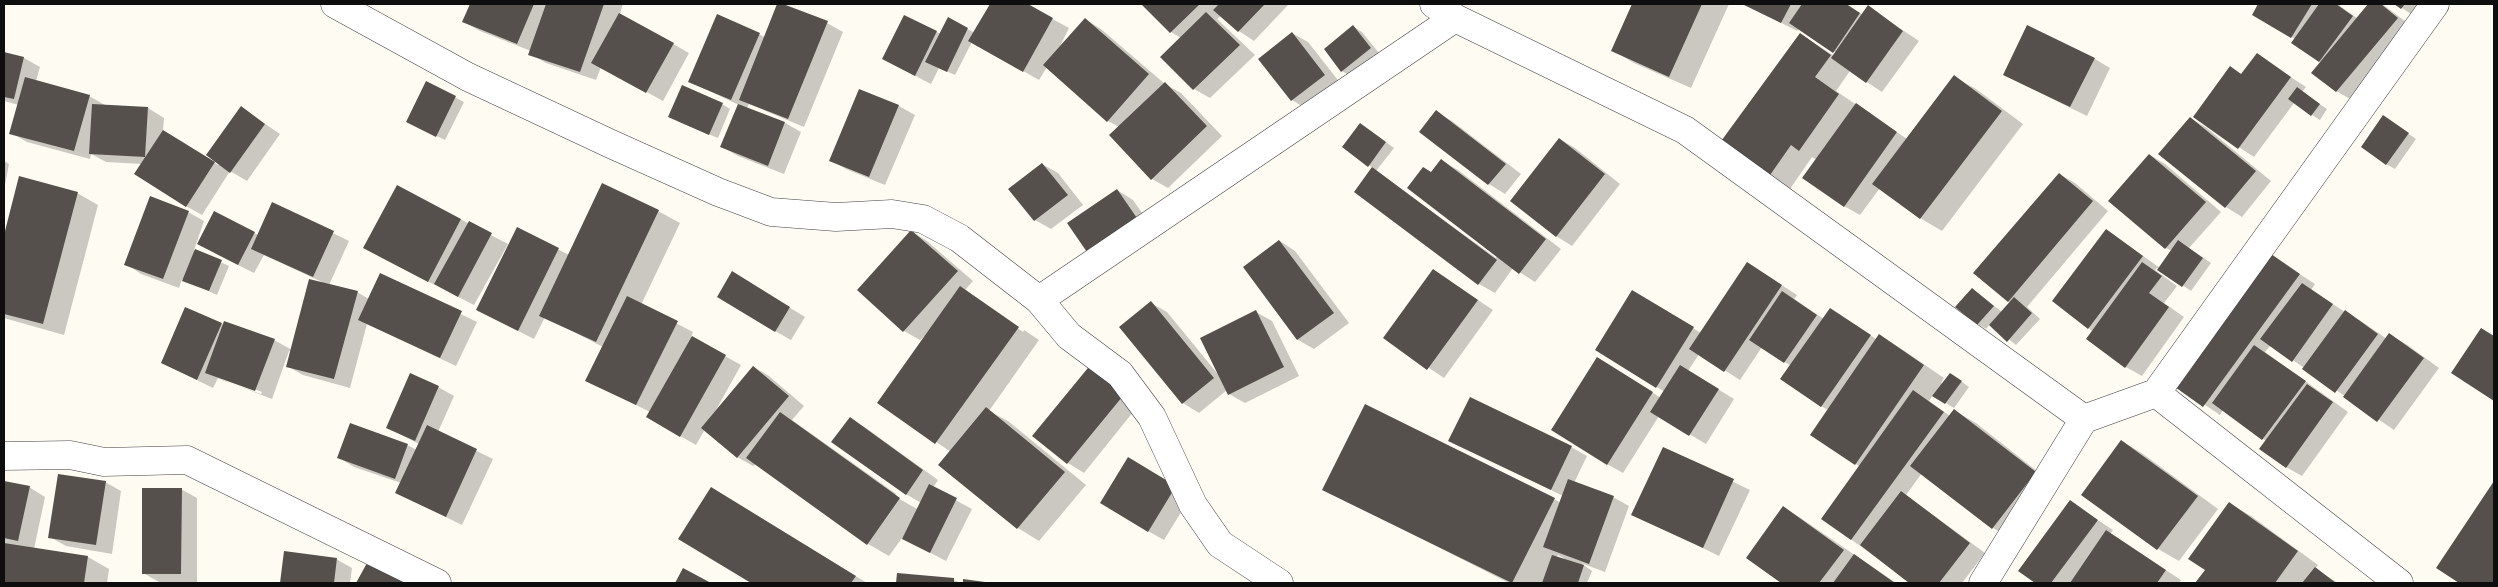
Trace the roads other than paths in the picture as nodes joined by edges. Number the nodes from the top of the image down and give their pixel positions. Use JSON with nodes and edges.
{"nodes":[{"id":1,"x":335,"y":4,"type":"edge"},
{"id":2,"x":2435,"y":4,"type":"edge"},
{"id":3,"x":1444,"y":11,"type":"edge"},
{"id":4,"x":1039,"y":300,"type":"junction"},
{"id":5,"x":2156,"y":393,"type":"junction"},
{"id":6,"x":2084,"y":419,"type":"junction"},
{"id":7,"x":4,"y":456,"type":"edge"},
{"id":8,"x":437,"y":583,"type":"edge"},
{"id":9,"x":1279,"y":583,"type":"edge"},
{"id":10,"x":1982,"y":583,"type":"edge"},
{"id":11,"x":2399,"y":583,"type":"edge"}],
"edges":[{"from":1,"to":4,"type":"street"},
{"from":2,"to":5,"type":"street"},
{"from":3,"to":4,"type":"street"},
{"from":3,"to":6,"type":"street"},
{"from":4,"to":9,"type":"street"},
{"from":5,"to":6,"type":"street"},
{"from":5,"to":11,"type":"street"},
{"from":6,"to":10,"type":"street"},
{"from":7,"to":8,"type":"street"}]}
